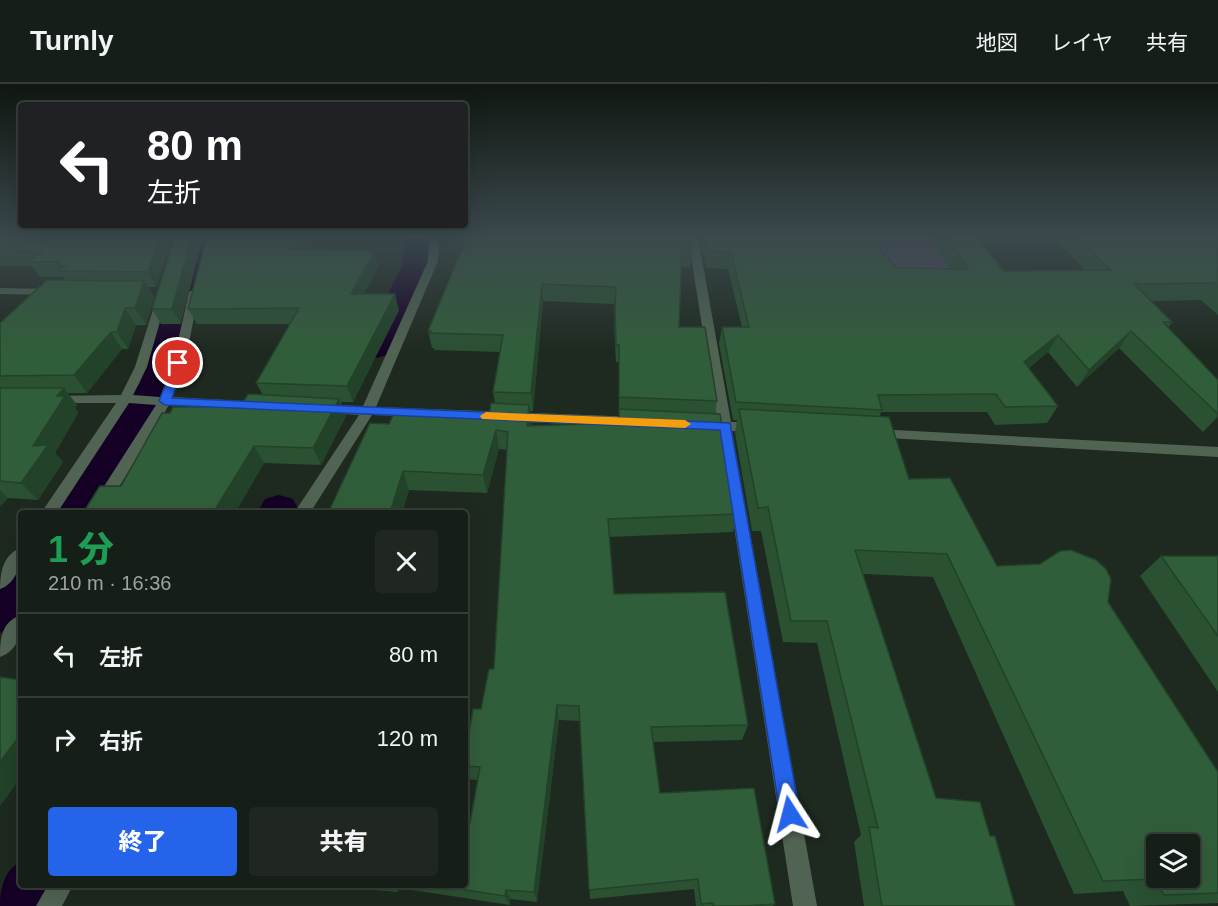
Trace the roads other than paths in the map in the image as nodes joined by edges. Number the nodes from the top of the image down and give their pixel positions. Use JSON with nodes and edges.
{"nodes":[{"id":1,"x":427,"y":275,"type":"edge"},
{"id":2,"x":700,"y":275,"type":"edge"},
{"id":3,"x":198,"y":279,"type":"edge"},
{"id":4,"x":160,"y":289,"type":"edge"},
{"id":5,"x":0,"y":291,"type":"edge"},
{"id":6,"x":70,"y":292,"type":"edge"},
{"id":7,"x":46,"y":399,"type":"edge"},
{"id":8,"x":131,"y":399,"type":"junction"},
{"id":9,"x":160,"y":401,"type":"junction"},
{"id":10,"x":273,"y":406,"type":"edge"},
{"id":11,"x":309,"y":408,"type":"edge"},
{"id":12,"x":368,"y":411,"type":"junction"},
{"id":13,"x":654,"y":423,"type":"edge"},
{"id":14,"x":690,"y":424,"type":"edge"},
{"id":15,"x":726,"y":426,"type":"junction"},
{"id":16,"x":773,"y":428,"type":"edge"},
{"id":17,"x":855,"y":433,"type":"edge"},
{"id":18,"x":1218,"y":452,"type":"edge"},
{"id":19,"x":51,"y":510,"type":"edge"},
{"id":20,"x":97,"y":510,"type":"edge"},
{"id":21,"x":304,"y":510,"type":"edge"},
{"id":22,"x":18,"y":559,"type":"edge"},
{"id":23,"x":0,"y":582,"type":"edge"},
{"id":24,"x":60,"y":888,"type":"edge"},
{"id":25,"x":48,"y":906,"type":"edge"},
{"id":26,"x":805,"y":906,"type":"edge"}],
"edges":[{"from":1,"to":12,"type":"street"},
{"from":2,"to":15,"type":"street"},
{"from":3,"to":9,"type":"street"},
{"from":4,"to":8,"type":"street"},
{"from":5,"to":6,"type":"street"},
{"from":7,"to":8,"type":"street"},
{"from":8,"to":9,"type":"street"},
{"from":8,"to":19,"type":"street"},
{"from":9,"to":10,"type":"street"},
{"from":9,"to":20,"type":"street"},
{"from":11,"to":12,"type":"street"},
{"from":12,"to":13,"type":"street"},
{"from":12,"to":21,"type":"street"},
{"from":14,"to":15,"type":"street"},
{"from":15,"to":16,"type":"street"},
{"from":15,"to":26,"type":"street"},
{"from":17,"to":18,"type":"street"},
{"from":22,"to":23,"type":"street"},
{"from":24,"to":25,"type":"street"}]}
